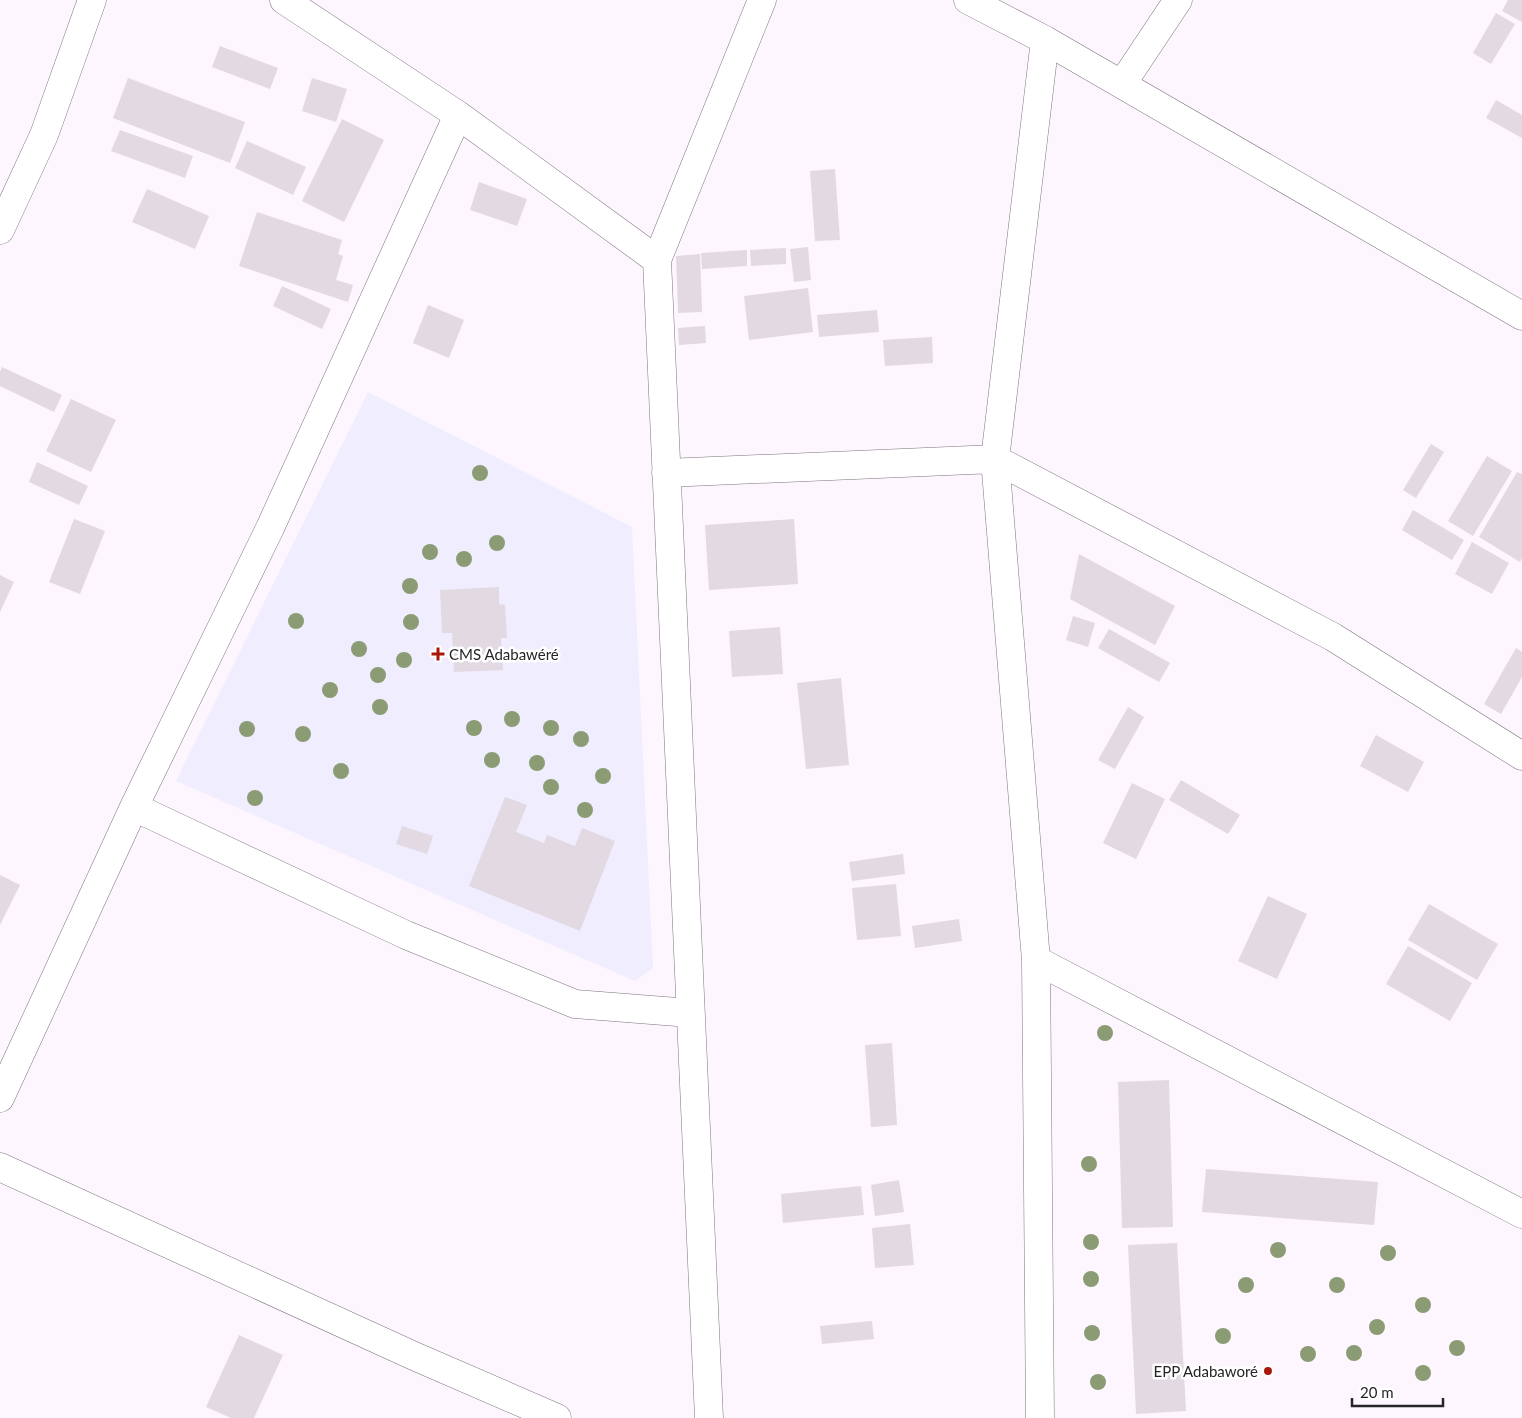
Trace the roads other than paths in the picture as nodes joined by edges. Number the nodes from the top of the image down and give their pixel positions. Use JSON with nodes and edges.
{"nodes":[{"id":1,"x":92,"y":0,"type":"edge"},
{"id":2,"x":284,"y":0,"type":"edge"},
{"id":3,"x":762,"y":0,"type":"edge"},
{"id":4,"x":968,"y":0,"type":"edge"},
{"id":5,"x":1178,"y":0,"type":"edge"},
{"id":6,"x":1045,"y":40,"type":"junction"},
{"id":7,"x":1122,"y":84,"type":"junction"},
{"id":8,"x":458,"y":115,"type":"junction"},
{"id":9,"x":0,"y":230,"type":"edge"},
{"id":10,"x":657,"y":260,"type":"junction"},
{"id":11,"x":1522,"y":316,"type":"edge"},
{"id":12,"x":995,"y":459,"type":"junction"},
{"id":13,"x":666,"y":473,"type":"junction"},
{"id":14,"x":1522,"y":756,"type":"edge"},
{"id":15,"x":134,"y":807,"type":"junction"},
{"id":16,"x":1036,"y":960,"type":"junction"},
{"id":17,"x":690,"y":1012,"type":"junction"},
{"id":18,"x":0,"y":1098,"type":"edge"},
{"id":19,"x":0,"y":1167,"type":"edge"},
{"id":20,"x":1522,"y":1214,"type":"edge"},
{"id":21,"x":558,"y":1418,"type":"edge"},
{"id":22,"x":709,"y":1418,"type":"edge"},
{"id":23,"x":1040,"y":1418,"type":"edge"}],
"edges":[{"from":1,"to":9,"type":"street"},
{"from":2,"to":8,"type":"street"},
{"from":3,"to":10,"type":"street"},
{"from":4,"to":6,"type":"street"},
{"from":5,"to":7,"type":"street"},
{"from":6,"to":7,"type":"street"},
{"from":6,"to":12,"type":"street"},
{"from":7,"to":11,"type":"street"},
{"from":8,"to":10,"type":"street"},
{"from":8,"to":15,"type":"street"},
{"from":10,"to":13,"type":"street"},
{"from":12,"to":13,"type":"street"},
{"from":12,"to":14,"type":"street"},
{"from":12,"to":16,"type":"street"},
{"from":13,"to":17,"type":"street"},
{"from":15,"to":17,"type":"street"},
{"from":15,"to":18,"type":"street"},
{"from":16,"to":20,"type":"street"},
{"from":16,"to":23,"type":"street"},
{"from":17,"to":22,"type":"street"},
{"from":19,"to":21,"type":"street"}]}
